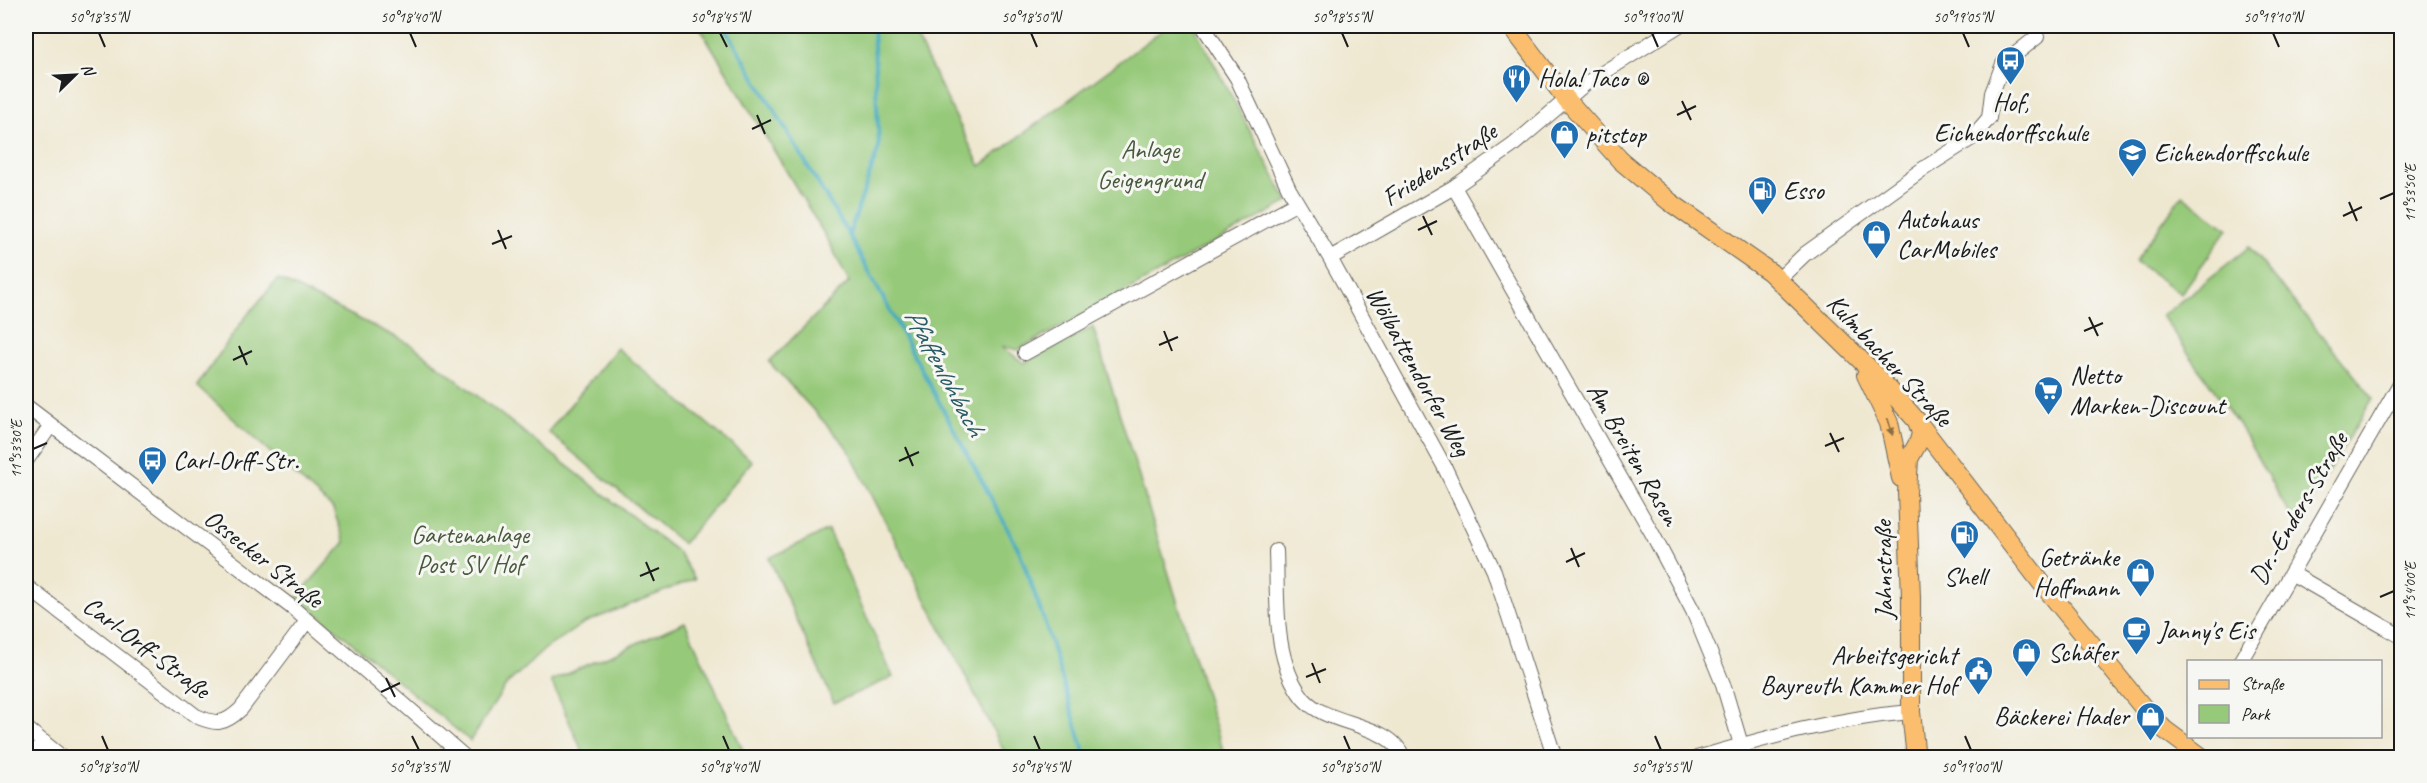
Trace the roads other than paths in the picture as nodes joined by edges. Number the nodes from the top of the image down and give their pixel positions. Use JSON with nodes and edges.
{"nodes":[{"id":1,"x":1203,"y":26,"type":"edge"},
{"id":2,"x":1511,"y":26,"type":"edge"},
{"id":3,"x":1678,"y":26,"type":"edge"},
{"id":4,"x":2037,"y":37,"type":"dead end"},
{"id":5,"x":1567,"y":100,"type":"junction"},
{"id":6,"x":1455,"y":187,"type":"junction"},
{"id":7,"x":1297,"y":203,"type":"junction"},
{"id":8,"x":1330,"y":258,"type":"junction"},
{"id":9,"x":1778,"y":280,"type":"junction"},
{"id":10,"x":1025,"y":353,"type":"dead end"},
{"id":11,"x":1856,"y":356,"type":"junction"},
{"id":12,"x":2402,"y":380,"type":"edge"},
{"id":13,"x":26,"y":406,"type":"edge"},
{"id":14,"x":1917,"y":421,"type":"junction"},
{"id":15,"x":51,"y":425,"type":"junction"},
{"id":16,"x":26,"y":461,"type":"edge"},
{"id":17,"x":1909,"y":540,"type":"junction"},
{"id":18,"x":1276,"y":551,"type":"dead end"},
{"id":19,"x":2291,"y":573,"type":"junction"},
{"id":20,"x":26,"y":586,"type":"edge"},
{"id":21,"x":307,"y":621,"type":"junction"},
{"id":22,"x":2402,"y":637,"type":"edge"},
{"id":23,"x":2241,"y":660,"type":"edge"},
{"id":24,"x":1911,"y":712,"type":"junction"},
{"id":25,"x":26,"y":728,"type":"edge"},
{"id":26,"x":44,"y":742,"type":"junction"},
{"id":27,"x":2193,"y":750,"type":"edge"},
{"id":28,"x":1744,"y":751,"type":"edge"},
{"id":29,"x":31,"y":758,"type":"edge"},
{"id":30,"x":63,"y":758,"type":"edge"},
{"id":31,"x":466,"y":758,"type":"edge"},
{"id":32,"x":1403,"y":758,"type":"edge"},
{"id":33,"x":1555,"y":758,"type":"edge"},
{"id":34,"x":1697,"y":758,"type":"edge"},
{"id":35,"x":1916,"y":758,"type":"edge"}],
"edges":[{"from":1,"to":7,"type":"street","name":"Wölbattendorfer Weg"},
{"from":2,"to":5,"type":"main road","name":"Kulmbacher Straße"},
{"from":3,"to":5,"type":"street","name":"Friedensstraße"},
{"from":4,"to":9,"type":"street"},
{"from":5,"to":6,"type":"street","name":"Friedensstraße"},
{"from":5,"to":9,"type":"main road","name":"Kulmbacher Straße"},
{"from":6,"to":8,"type":"street","name":"Friedensstraße"},
{"from":6,"to":28,"type":"street","name":"Am Breiten Rasen"},
{"from":7,"to":8,"type":"street","name":"Wölbattendorfer Weg"},
{"from":7,"to":10,"type":"street"},
{"from":8,"to":33,"type":"street","name":"Wölbattendorfer Weg"},
{"from":9,"to":11,"type":"main road","name":"Kulmbacher Straße"},
{"from":11,"to":14,"type":"main road","name":"Kulmbacher Straße"},
{"from":11,"to":17,"type":"main road","one_way":true},
{"from":12,"to":19,"type":"street","name":"Dr.-Enders-Straße"},
{"from":13,"to":15,"type":"street","name":"Ossecker Straße"},
{"from":14,"to":17,"type":"main road","name":"Jahnstraße"},
{"from":14,"to":27,"type":"main road","name":"Kulmbacher Straße"},
{"from":15,"to":16,"type":"street"},
{"from":15,"to":21,"type":"street","name":"Ossecker Straße"},
{"from":17,"to":24,"type":"main road","name":"Jahnstraße"},
{"from":18,"to":32,"type":"street"},
{"from":19,"to":22,"type":"street"},
{"from":19,"to":23,"type":"street","name":"Dr.-Enders-Straße"},
{"from":20,"to":21,"type":"street","name":"Carl-Orff-Straße"},
{"from":21,"to":31,"type":"street","name":"Ossecker Straße"},
{"from":24,"to":28,"type":"street"},
{"from":24,"to":35,"type":"main road","name":"Jahnstraße"},
{"from":25,"to":26,"type":"street"},
{"from":26,"to":29,"type":"street"},
{"from":26,"to":30,"type":"street"},
{"from":28,"to":34,"type":"street"}]}
